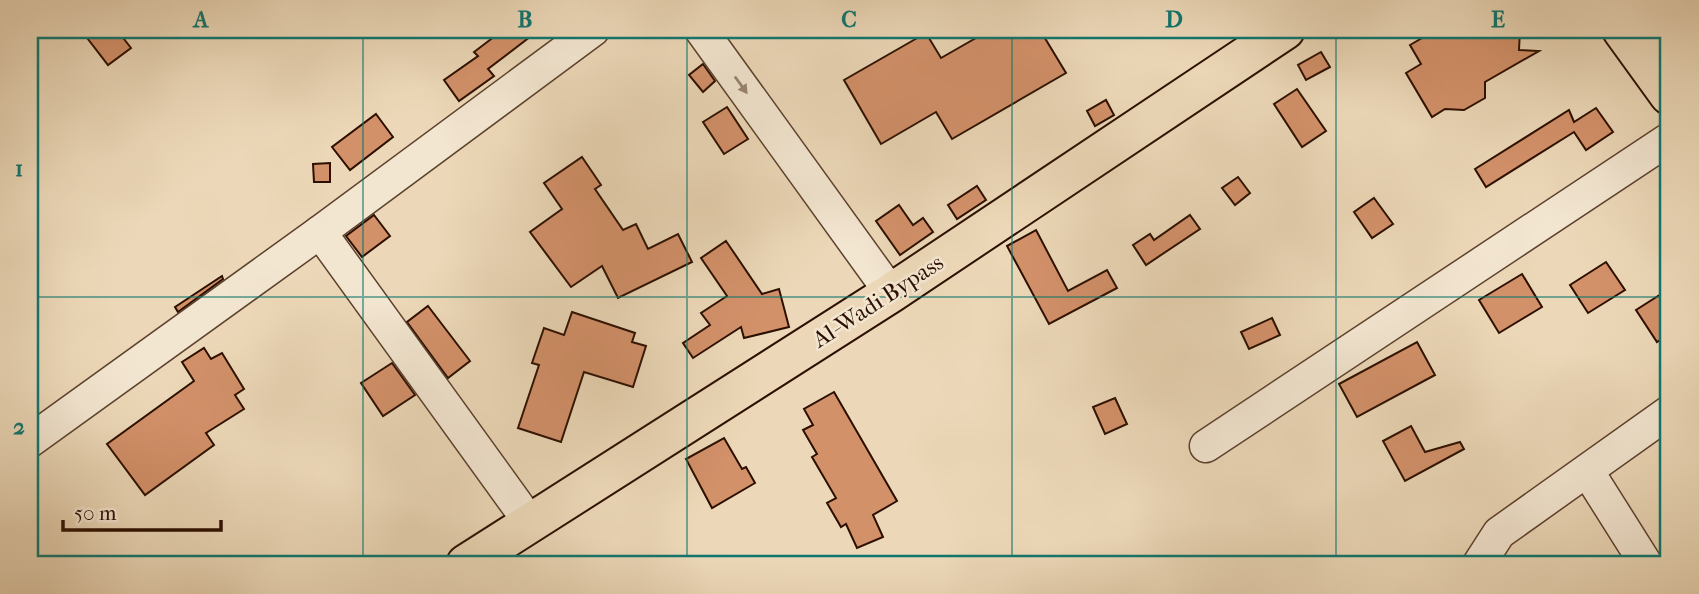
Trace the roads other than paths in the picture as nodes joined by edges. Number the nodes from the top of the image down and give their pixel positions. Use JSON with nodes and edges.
{"nodes":[{"id":1,"x":593,"y":30,"type":"edge"},
{"id":2,"x":701,"y":30,"type":"edge"},
{"id":3,"x":1285,"y":30,"type":"edge"},
{"id":4,"x":1622,"y":30,"type":"edge"},
{"id":5,"x":1656,"y":30,"type":"edge"},
{"id":6,"x":1669,"y":49,"type":"edge"},
{"id":7,"x":1669,"y":95,"type":"edge"},
{"id":8,"x":1669,"y":139,"type":"edge"},
{"id":9,"x":320,"y":232,"type":"junction"},
{"id":10,"x":891,"y":293,"type":"junction"},
{"id":11,"x":1669,"y":412,"type":"edge"},
{"id":12,"x":30,"y":441,"type":"edge"},
{"id":13,"x":1206,"y":446,"type":"dead end"},
{"id":14,"x":1588,"y":472,"type":"junction"},
{"id":15,"x":531,"y":524,"type":"junction"},
{"id":16,"x":466,"y":564,"type":"edge"},
{"id":17,"x":1479,"y":564,"type":"edge"},
{"id":18,"x":1646,"y":564,"type":"edge"}],
"edges":[{"from":1,"to":9,"type":"street"},
{"from":2,"to":10,"type":"street","one_way":true},
{"from":3,"to":10,"type":"main road","name":"Al-Wadi Bypass"},
{"from":4,"to":7,"type":"main road"},
{"from":5,"to":6,"type":"main road"},
{"from":8,"to":13,"type":"street"},
{"from":9,"to":12,"type":"street"},
{"from":9,"to":15,"type":"street"},
{"from":10,"to":15,"type":"main road","name":"Al-Wadi Bypass"},
{"from":11,"to":14,"type":"street"},
{"from":14,"to":17,"type":"street"},
{"from":14,"to":18,"type":"street"},
{"from":15,"to":16,"type":"main road","name":"Al-Wadi Bypass"}]}
